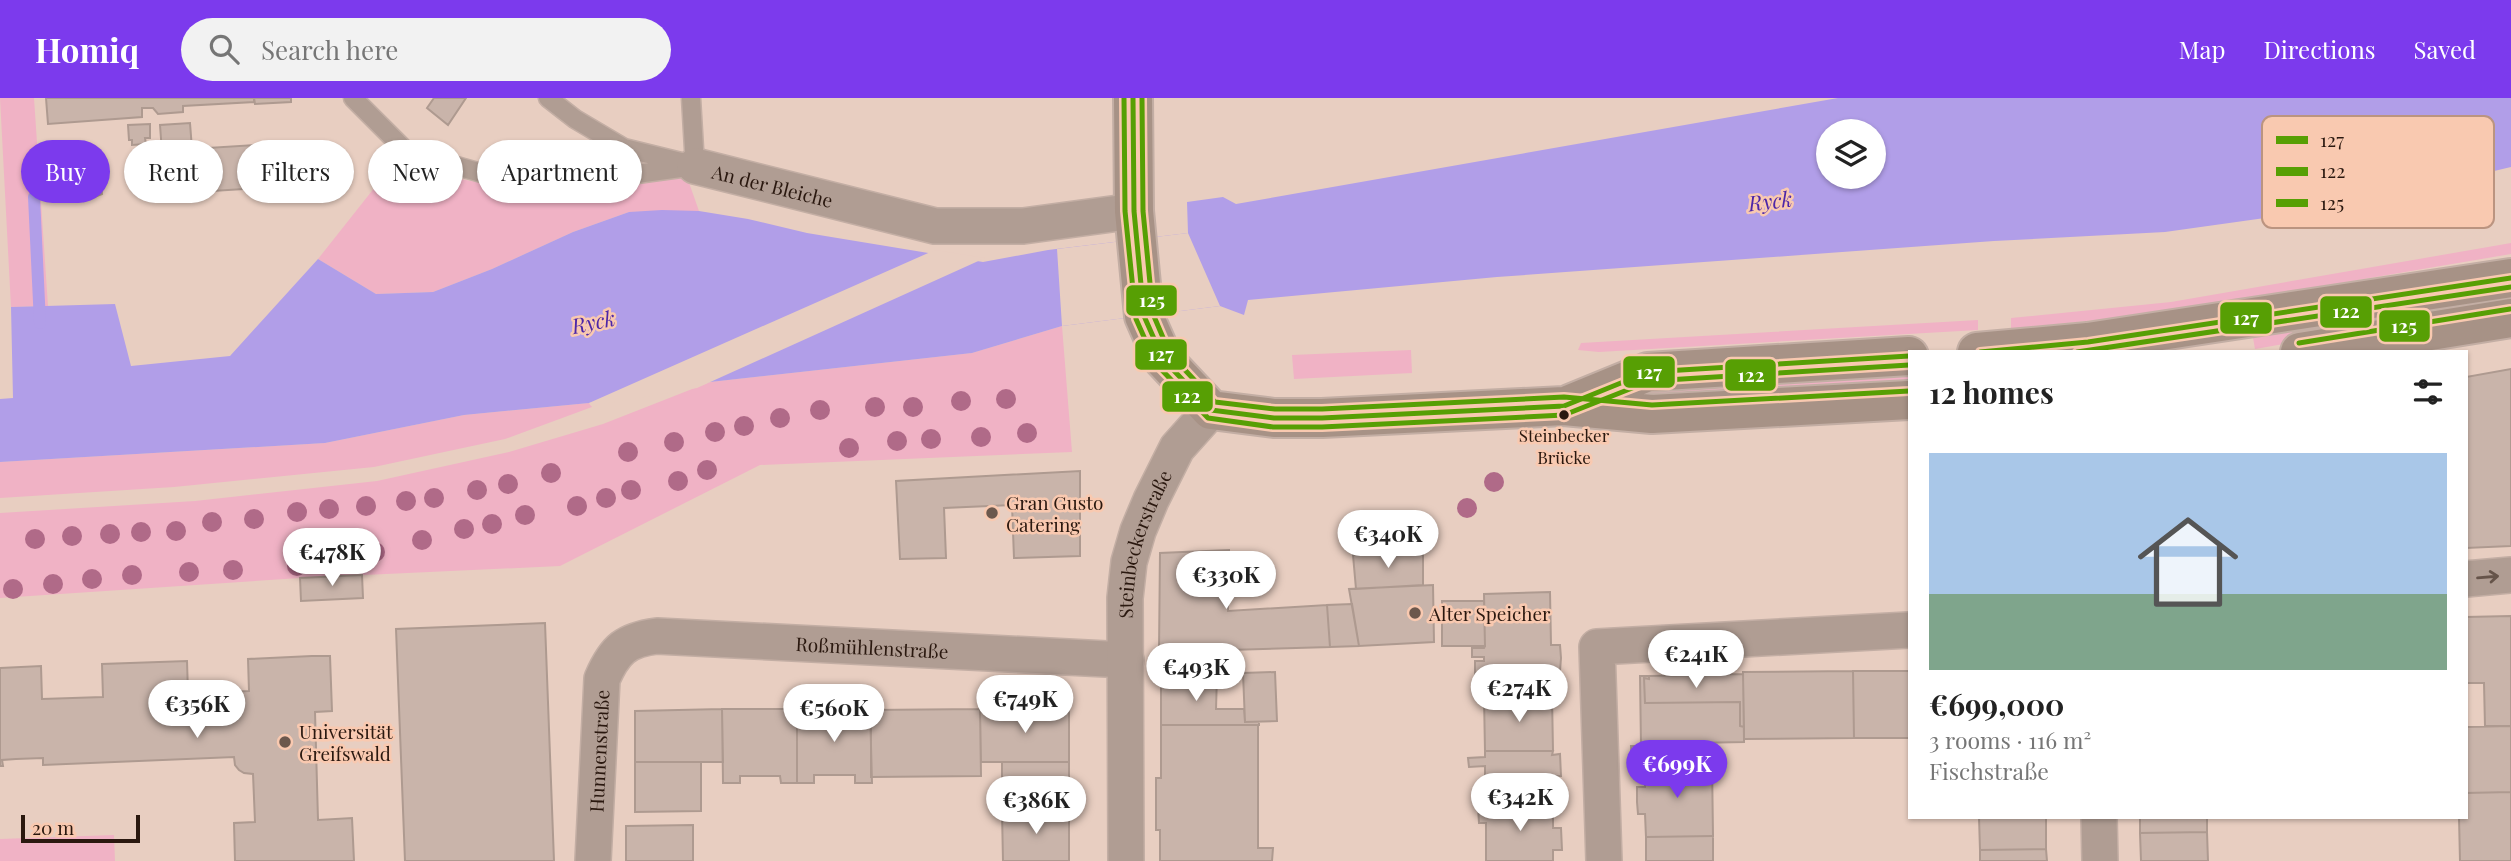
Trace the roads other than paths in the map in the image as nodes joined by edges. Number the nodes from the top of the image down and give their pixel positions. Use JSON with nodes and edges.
{"nodes":[{"id":1,"x":353,"y":98,"type":"edge"},
{"id":2,"x":548,"y":98,"type":"edge"},
{"id":3,"x":691,"y":98,"type":"edge"},
{"id":4,"x":1133,"y":98,"type":"edge"},
{"id":5,"x":695,"y":166,"type":"junction"},
{"id":6,"x":1135,"y":226,"type":"junction"},
{"id":7,"x":2511,"y":278,"type":"edge"},
{"id":8,"x":2511,"y":318,"type":"edge"},
{"id":9,"x":2088,"y":347,"type":"edge"},
{"id":10,"x":2021,"y":350,"type":"edge"},
{"id":11,"x":2312,"y":350,"type":"edge"},
{"id":12,"x":1908,"y":356,"type":"edge"},
{"id":13,"x":1908,"y":400,"type":"edge"},
{"id":14,"x":1564,"y":406,"type":"junction"},
{"id":15,"x":1210,"y":410,"type":"junction"},
{"id":16,"x":2511,"y":575,"type":"edge"},
{"id":17,"x":2468,"y":579,"type":"edge"},
{"id":18,"x":1908,"y":630,"type":"edge"},
{"id":19,"x":621,"y":648,"type":"joint"},
{"id":20,"x":1126,"y":660,"type":"junction"},
{"id":21,"x":2099,"y":819,"type":"edge"},
{"id":22,"x":593,"y":861,"type":"edge"},
{"id":23,"x":1126,"y":861,"type":"edge"},
{"id":24,"x":1604,"y":861,"type":"edge"},
{"id":25,"x":2100,"y":861,"type":"edge"}],
"edges":[{"from":1,"to":5,"type":"lane","name":"An der Bleiche"},
{"from":2,"to":5,"type":"lane"},
{"from":3,"to":5,"type":"lane"},
{"from":4,"to":6,"type":"main road"},
{"from":5,"to":6,"type":"street","name":"An der Bleiche"},
{"from":6,"to":15,"type":"main road"},
{"from":7,"to":9,"type":"main road"},
{"from":8,"to":11,"type":"main road"},
{"from":9,"to":10,"type":"main road"},
{"from":12,"to":14,"type":"main road"},
{"from":13,"to":14,"type":"main road"},
{"from":14,"to":15,"type":"main road"},
{"from":15,"to":20,"type":"street","name":"Steinbeckerstraße"},
{"from":17,"to":16,"type":"street","one_way":true},
{"from":18,"to":24,"type":"street"},
{"from":19,"to":20,"type":"street","name":"Roßmühlenstraße"},
{"from":19,"to":22,"type":"street","name":"Hunnenstraße"},
{"from":20,"to":23,"type":"street","name":"Steinbeckerstraße"},
{"from":21,"to":25,"type":"street"}]}
